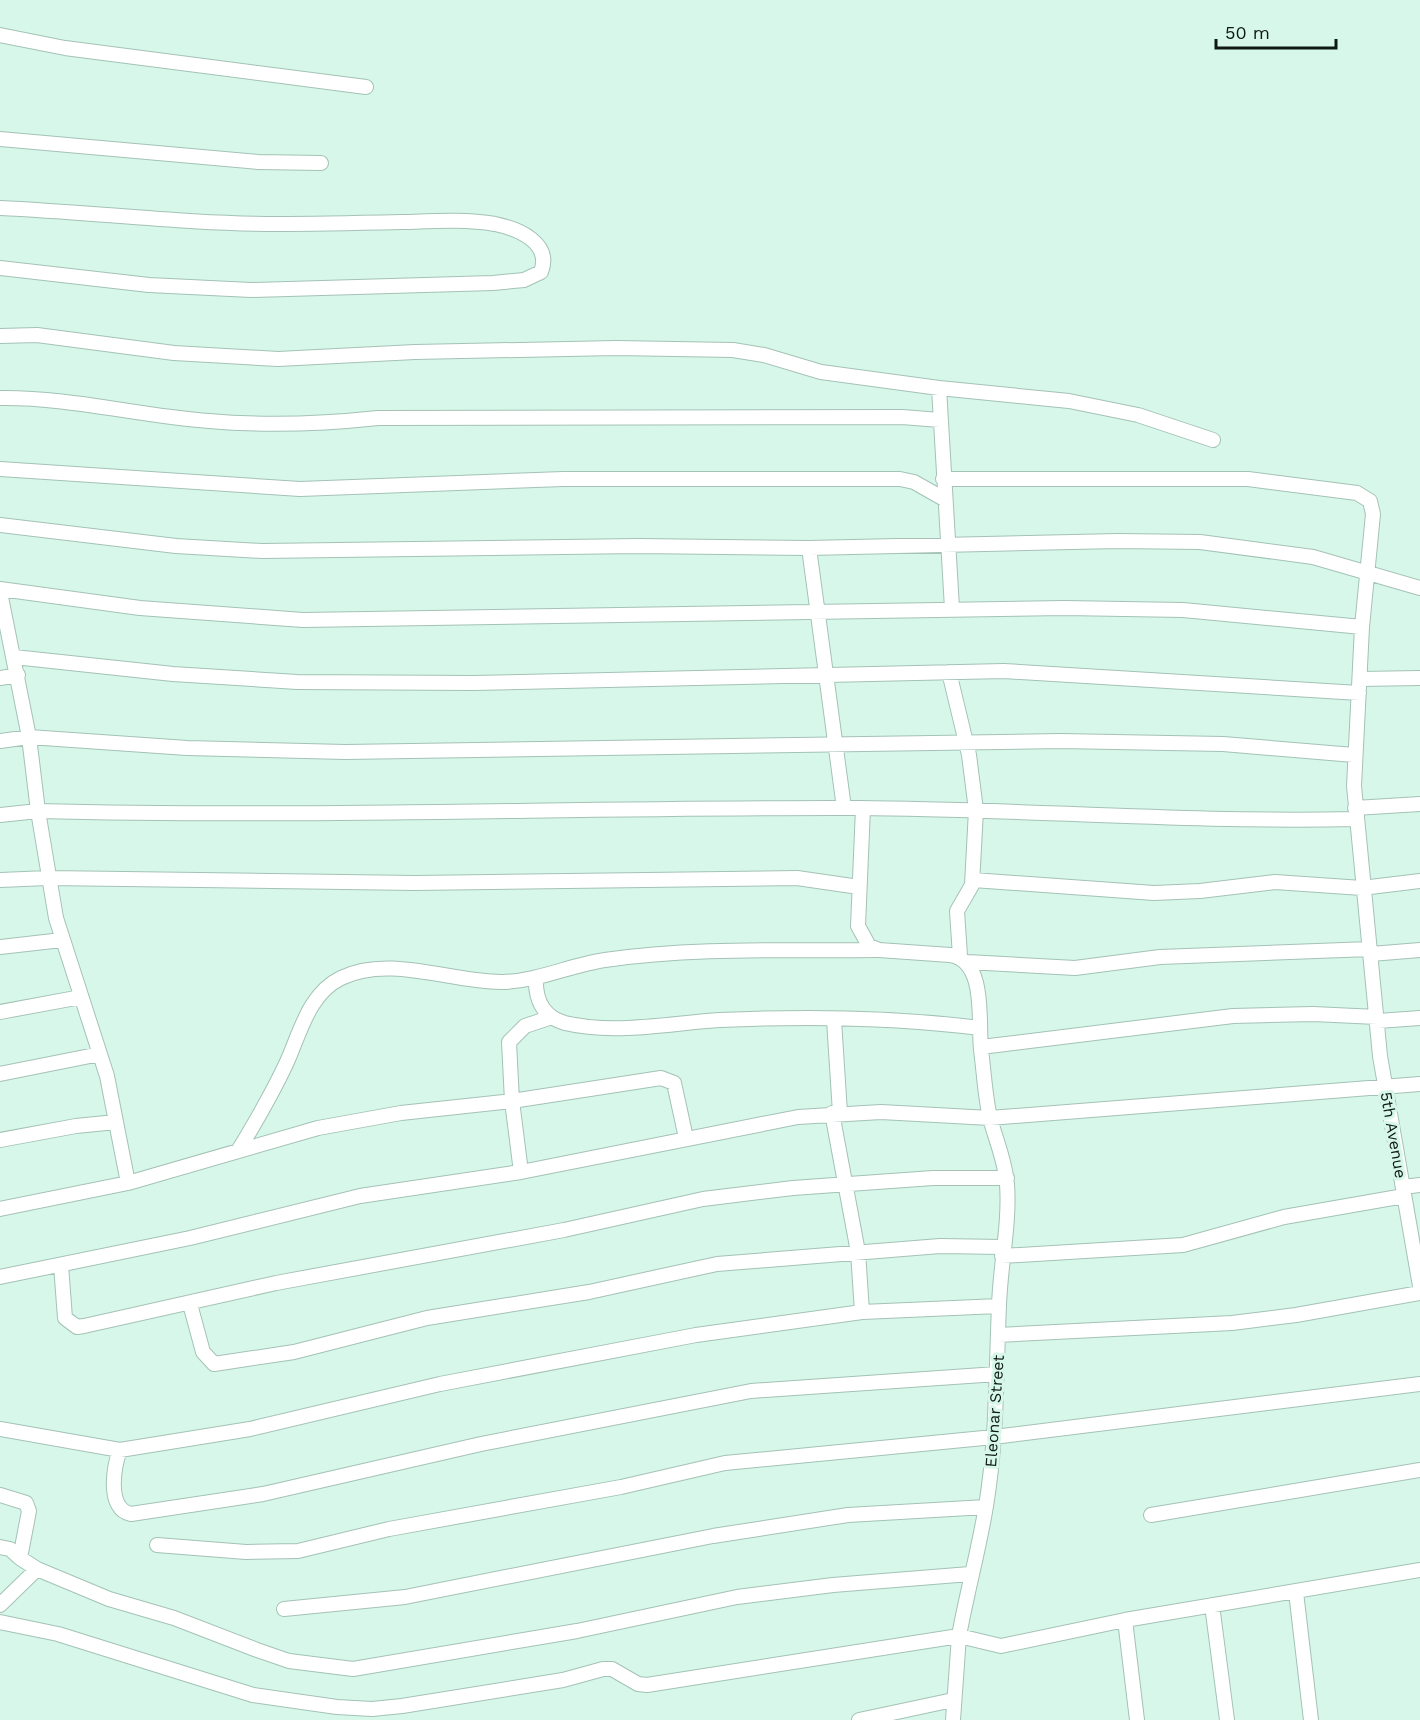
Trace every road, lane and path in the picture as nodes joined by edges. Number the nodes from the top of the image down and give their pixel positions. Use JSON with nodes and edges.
{"nodes":[{"id":1,"x":0,"y":35,"type":"edge"},
{"id":2,"x":366,"y":87,"type":"dead end"},
{"id":3,"x":0,"y":139,"type":"edge"},
{"id":4,"x":321,"y":163,"type":"dead end"},
{"id":5,"x":0,"y":208,"type":"edge"},
{"id":6,"x":0,"y":268,"type":"edge"},
{"id":7,"x":0,"y":336,"type":"edge"},
{"id":8,"x":939,"y":388,"type":"junction"},
{"id":9,"x":0,"y":398,"type":"edge"},
{"id":10,"x":940,"y":420,"type":"junction"},
{"id":11,"x":1213,"y":440,"type":"dead end"},
{"id":12,"x":0,"y":469,"type":"edge"},
{"id":13,"x":943,"y":479,"type":"junction"},
{"id":14,"x":944,"y":499,"type":"junction"},
{"id":15,"x":0,"y":525,"type":"edge"},
{"id":16,"x":947,"y":545,"type":"junction"},
{"id":17,"x":809,"y":548,"type":"junction"},
{"id":18,"x":1367,"y":572,"type":"junction"},
{"id":19,"x":1420,"y":588,"type":"edge"},
{"id":20,"x":0,"y":591,"type":"edge"},
{"id":21,"x":952,"y":608,"type":"junction"},
{"id":22,"x":1,"y":610,"type":"edge"},
{"id":23,"x":819,"y":611,"type":"junction"},
{"id":24,"x":1362,"y":627,"type":"junction"},
{"id":25,"x":14,"y":657,"type":"junction"},
{"id":26,"x":949,"y":672,"type":"junction"},
{"id":27,"x":18,"y":675,"type":"junction"},
{"id":28,"x":828,"y":676,"type":"junction"},
{"id":29,"x":0,"y":678,"type":"edge"},
{"id":30,"x":1420,"y":678,"type":"edge"},
{"id":31,"x":1359,"y":686,"type":"junction"},
{"id":32,"x":29,"y":737,"type":"junction"},
{"id":33,"x":0,"y":741,"type":"edge"},
{"id":34,"x":966,"y":742,"type":"junction"},
{"id":35,"x":837,"y":745,"type":"junction"},
{"id":36,"x":1354,"y":754,"type":"junction"},
{"id":37,"x":1420,"y":804,"type":"edge"},
{"id":38,"x":844,"y":808,"type":"junction"},
{"id":39,"x":863,"y":808,"type":"junction"},
{"id":40,"x":976,"y":810,"type":"junction"},
{"id":41,"x":38,"y":811,"type":"junction"},
{"id":42,"x":1355,"y":813,"type":"junction"},
{"id":43,"x":0,"y":815,"type":"edge"},
{"id":44,"x":48,"y":878,"type":"junction"},
{"id":45,"x":0,"y":880,"type":"edge"},
{"id":46,"x":973,"y":880,"type":"junction"},
{"id":47,"x":1420,"y":881,"type":"edge"},
{"id":48,"x":859,"y":886,"type":"junction"},
{"id":49,"x":1362,"y":888,"type":"junction"},
{"id":50,"x":62,"y":940,"type":"junction"},
{"id":51,"x":0,"y":947,"type":"edge"},
{"id":52,"x":879,"y":950,"type":"junction"},
{"id":53,"x":1420,"y":950,"type":"edge"},
{"id":54,"x":1371,"y":952,"type":"junction"},
{"id":55,"x":963,"y":959,"type":"junction"},
{"id":56,"x":536,"y":978,"type":"junction"},
{"id":57,"x":81,"y":997,"type":"junction"},
{"id":58,"x":0,"y":1012,"type":"edge"},
{"id":59,"x":552,"y":1017,"type":"junction"},
{"id":60,"x":1420,"y":1018,"type":"edge"},
{"id":61,"x":1378,"y":1019,"type":"junction"},
{"id":62,"x":834,"y":1020,"type":"junction"},
{"id":63,"x":980,"y":1028,"type":"junction"},
{"id":64,"x":981,"y":1047,"type":"junction"},
{"id":65,"x":100,"y":1054,"type":"junction"},
{"id":66,"x":0,"y":1074,"type":"edge"},
{"id":67,"x":1420,"y":1084,"type":"edge"},
{"id":68,"x":1386,"y":1087,"type":"junction"},
{"id":69,"x":512,"y":1101,"type":"junction"},
{"id":70,"x":836,"y":1113,"type":"junction"},
{"id":71,"x":990,"y":1118,"type":"junction"},
{"id":72,"x":116,"y":1122,"type":"junction"},
{"id":73,"x":686,"y":1138,"type":"junction"},
{"id":74,"x":0,"y":1140,"type":"edge"},
{"id":75,"x":238,"y":1151,"type":"junction"},
{"id":76,"x":521,"y":1172,"type":"junction"},
{"id":77,"x":1006,"y":1178,"type":"junction"},
{"id":78,"x":128,"y":1183,"type":"junction"},
{"id":79,"x":847,"y":1184,"type":"junction"},
{"id":80,"x":1420,"y":1185,"type":"edge"},
{"id":81,"x":1404,"y":1191,"type":"junction"},
{"id":82,"x":0,"y":1209,"type":"edge"},
{"id":83,"x":1417,"y":1249,"type":"edge"},
{"id":84,"x":858,"y":1252,"type":"junction"},
{"id":85,"x":1003,"y":1252,"type":"junction"},
{"id":86,"x":61,"y":1265,"type":"junction"},
{"id":87,"x":0,"y":1277,"type":"edge"},
{"id":88,"x":1420,"y":1286,"type":"edge"},
{"id":89,"x":1420,"y":1293,"type":"edge"},
{"id":90,"x":190,"y":1304,"type":"junction"},
{"id":91,"x":999,"y":1306,"type":"junction"},
{"id":92,"x":862,"y":1312,"type":"junction"},
{"id":93,"x":998,"y":1335,"type":"junction"},
{"id":94,"x":997,"y":1374,"type":"junction"},
{"id":95,"x":1420,"y":1384,"type":"edge"},
{"id":96,"x":0,"y":1429,"type":"edge"},
{"id":97,"x":994,"y":1437,"type":"junction"},
{"id":98,"x":120,"y":1450,"type":"junction"},
{"id":99,"x":1420,"y":1470,"type":"edge"},
{"id":100,"x":0,"y":1496,"type":"edge"},
{"id":101,"x":986,"y":1507,"type":"junction"},
{"id":102,"x":1151,"y":1515,"type":"dead end"},
{"id":103,"x":157,"y":1545,"type":"dead end"},
{"id":104,"x":0,"y":1547,"type":"edge"},
{"id":105,"x":20,"y":1558,"type":"junction"},
{"id":106,"x":37,"y":1569,"type":"junction"},
{"id":107,"x":1420,"y":1570,"type":"edge"},
{"id":108,"x":970,"y":1574,"type":"junction"},
{"id":109,"x":1296,"y":1592,"type":"junction"},
{"id":110,"x":0,"y":1605,"type":"edge"},
{"id":111,"x":1212,"y":1605,"type":"junction"},
{"id":112,"x":284,"y":1609,"type":"dead end"},
{"id":113,"x":1125,"y":1620,"type":"junction"},
{"id":114,"x":0,"y":1622,"type":"edge"},
{"id":115,"x":959,"y":1636,"type":"junction"},
{"id":116,"x":953,"y":1700,"type":"junction"},
{"id":117,"x":859,"y":1720,"type":"edge"},
{"id":118,"x":953,"y":1720,"type":"edge"},
{"id":119,"x":1137,"y":1720,"type":"edge"},
{"id":120,"x":1227,"y":1720,"type":"edge"},
{"id":121,"x":1311,"y":1720,"type":"edge"}],
"edges":[{"from":1,"to":2,"type":"street"},
{"from":3,"to":4,"type":"street"},
{"from":5,"to":6,"type":"street"},
{"from":7,"to":8,"type":"street"},
{"from":8,"to":10,"type":"street"},
{"from":8,"to":11,"type":"street"},
{"from":9,"to":10,"type":"street"},
{"from":10,"to":13,"type":"street"},
{"from":12,"to":14,"type":"street"},
{"from":13,"to":14,"type":"street"},
{"from":13,"to":18,"type":"street","name":"5th Avenue"},
{"from":14,"to":16,"type":"street"},
{"from":15,"to":17,"type":"street"},
{"from":16,"to":17,"type":"street"},
{"from":16,"to":18,"type":"street"},
{"from":16,"to":21,"type":"street"},
{"from":17,"to":23,"type":"street"},
{"from":18,"to":19,"type":"street"},
{"from":18,"to":24,"type":"street","name":"5th Avenue"},
{"from":20,"to":22,"type":"street"},
{"from":20,"to":23,"type":"street"},
{"from":21,"to":23,"type":"street"},
{"from":21,"to":24,"type":"street"},
{"from":22,"to":25,"type":"street"},
{"from":23,"to":28,"type":"street"},
{"from":24,"to":31,"type":"street","name":"5th Avenue"},
{"from":25,"to":27,"type":"street"},
{"from":25,"to":28,"type":"street"},
{"from":26,"to":28,"type":"street"},
{"from":26,"to":31,"type":"street"},
{"from":26,"to":34,"type":"street"},
{"from":27,"to":29,"type":"street"},
{"from":27,"to":32,"type":"street"},
{"from":28,"to":35,"type":"street"},
{"from":30,"to":31,"type":"street"},
{"from":31,"to":36,"type":"street","name":"5th Avenue"},
{"from":32,"to":33,"type":"street"},
{"from":32,"to":35,"type":"street"},
{"from":32,"to":41,"type":"street"},
{"from":34,"to":35,"type":"street"},
{"from":34,"to":36,"type":"street"},
{"from":34,"to":40,"type":"street"},
{"from":35,"to":38,"type":"street"},
{"from":36,"to":42,"type":"street","name":"5th Avenue"},
{"from":37,"to":42,"type":"street"},
{"from":38,"to":39,"type":"street"},
{"from":38,"to":41,"type":"street"},
{"from":39,"to":40,"type":"street"},
{"from":39,"to":48,"type":"street"},
{"from":40,"to":42,"type":"street"},
{"from":40,"to":46,"type":"street"},
{"from":41,"to":43,"type":"street"},
{"from":41,"to":44,"type":"street"},
{"from":42,"to":49,"type":"street","name":"5th Avenue"},
{"from":44,"to":45,"type":"street"},
{"from":44,"to":48,"type":"street"},
{"from":44,"to":50,"type":"street"},
{"from":46,"to":49,"type":"street"},
{"from":46,"to":55,"type":"street","name":"Eleonar Street"},
{"from":47,"to":49,"type":"street"},
{"from":48,"to":52,"type":"street"},
{"from":49,"to":54,"type":"street","name":"5th Avenue"},
{"from":50,"to":51,"type":"street"},
{"from":50,"to":57,"type":"street"},
{"from":52,"to":55,"type":"street"},
{"from":52,"to":56,"type":"street"},
{"from":53,"to":54,"type":"street"},
{"from":54,"to":55,"type":"street"},
{"from":54,"to":61,"type":"street","name":"5th Avenue"},
{"from":55,"to":63,"type":"street","name":"Eleonar Street"},
{"from":56,"to":59,"type":"street"},
{"from":56,"to":75,"type":"street"},
{"from":57,"to":58,"type":"street"},
{"from":57,"to":65,"type":"street"},
{"from":59,"to":62,"type":"street"},
{"from":59,"to":69,"type":"street"},
{"from":60,"to":61,"type":"street"},
{"from":61,"to":64,"type":"street"},
{"from":61,"to":68,"type":"street","name":"5th Avenue"},
{"from":62,"to":63,"type":"street"},
{"from":62,"to":70,"type":"street"},
{"from":63,"to":64,"type":"street","name":"Eleonar Street"},
{"from":64,"to":71,"type":"street","name":"Eleonar Street"},
{"from":65,"to":66,"type":"street"},
{"from":65,"to":72,"type":"street"},
{"from":67,"to":68,"type":"street"},
{"from":68,"to":71,"type":"street"},
{"from":68,"to":81,"type":"street","name":"5th Avenue"},
{"from":69,"to":73,"type":"street"},
{"from":69,"to":75,"type":"street"},
{"from":69,"to":76,"type":"street"},
{"from":70,"to":71,"type":"street"},
{"from":70,"to":73,"type":"street"},
{"from":70,"to":79,"type":"street"},
{"from":71,"to":77,"type":"street","name":"Eleonar Street"},
{"from":72,"to":74,"type":"street"},
{"from":72,"to":78,"type":"street"},
{"from":73,"to":76,"type":"street"},
{"from":75,"to":78,"type":"street"},
{"from":76,"to":86,"type":"street"},
{"from":77,"to":79,"type":"street"},
{"from":77,"to":85,"type":"street","name":"Eleonar Street"},
{"from":78,"to":82,"type":"street"},
{"from":79,"to":84,"type":"street"},
{"from":79,"to":90,"type":"street"},
{"from":80,"to":81,"type":"street"},
{"from":81,"to":83,"type":"street","name":"5th Avenue"},
{"from":81,"to":85,"type":"street"},
{"from":83,"to":88,"type":"street","name":"5th Avenue"},
{"from":84,"to":85,"type":"street"},
{"from":84,"to":90,"type":"street"},
{"from":84,"to":92,"type":"street"},
{"from":85,"to":91,"type":"street","name":"Eleonar Street"},
{"from":86,"to":87,"type":"street"},
{"from":86,"to":90,"type":"street"},
{"from":89,"to":93,"type":"street"},
{"from":91,"to":92,"type":"street"},
{"from":91,"to":93,"type":"street","name":"Eleonar Street"},
{"from":92,"to":98,"type":"street"},
{"from":93,"to":94,"type":"street","name":"Eleonar Street"},
{"from":94,"to":97,"type":"street","name":"Eleonar Street"},
{"from":94,"to":98,"type":"street"},
{"from":95,"to":97,"type":"street"},
{"from":96,"to":98,"type":"street"},
{"from":97,"to":101,"type":"street","name":"Eleonar Street"},
{"from":97,"to":103,"type":"street"},
{"from":99,"to":102,"type":"street"},
{"from":100,"to":105,"type":"street"},
{"from":101,"to":108,"type":"street","name":"Eleonar Street"},
{"from":101,"to":112,"type":"street"},
{"from":104,"to":105,"type":"street"},
{"from":105,"to":106,"type":"street"},
{"from":106,"to":108,"type":"street"},
{"from":106,"to":110,"type":"street"},
{"from":107,"to":109,"type":"street"},
{"from":108,"to":115,"type":"street","name":"Eleonar Street"},
{"from":109,"to":111,"type":"street"},
{"from":109,"to":121,"type":"street"},
{"from":111,"to":113,"type":"street"},
{"from":111,"to":120,"type":"street"},
{"from":113,"to":115,"type":"street"},
{"from":113,"to":119,"type":"street"},
{"from":114,"to":115,"type":"street"},
{"from":115,"to":116,"type":"street","name":"Eleonar Street"},
{"from":116,"to":117,"type":"street"},
{"from":116,"to":118,"type":"street","name":"Eleonar Street"}]}
